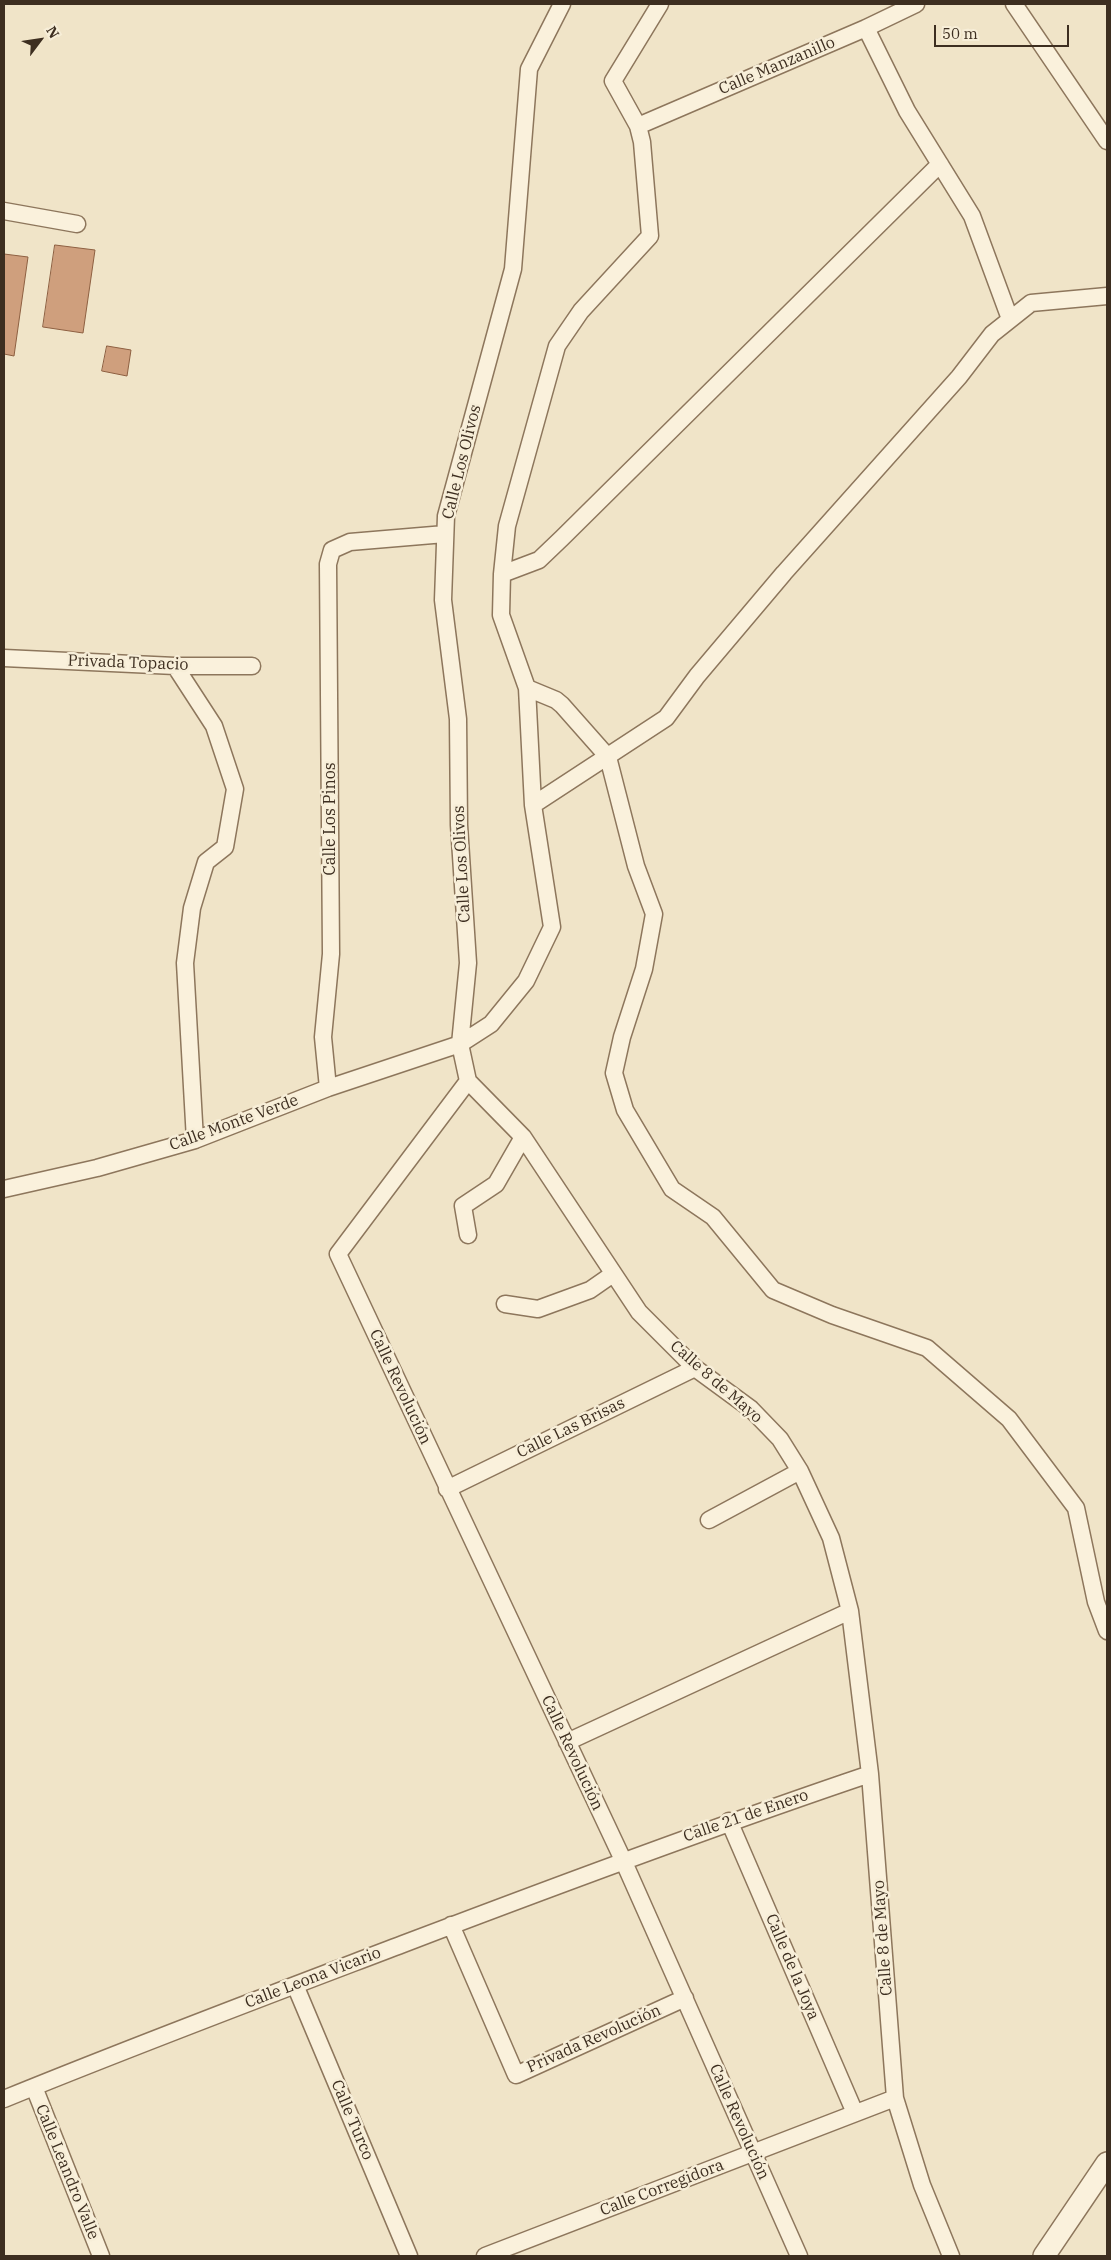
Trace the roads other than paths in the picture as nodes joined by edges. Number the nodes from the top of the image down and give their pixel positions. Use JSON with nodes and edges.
{"nodes":[{"id":1,"x":562,"y":4,"type":"edge"},
{"id":2,"x":660,"y":4,"type":"edge"},
{"id":3,"x":916,"y":4,"type":"edge"},
{"id":4,"x":1014,"y":4,"type":"edge"},
{"id":5,"x":866,"y":28,"type":"junction"},
{"id":6,"x":638,"y":126,"type":"junction"},
{"id":7,"x":1107,"y":141,"type":"edge"},
{"id":8,"x":940,"y":164,"type":"junction"},
{"id":9,"x":4,"y":211,"type":"edge"},
{"id":10,"x":77,"y":224,"type":"dead end"},
{"id":11,"x":1107,"y":296,"type":"edge"},
{"id":12,"x":1010,"y":320,"type":"junction"},
{"id":13,"x":446,"y":534,"type":"junction"},
{"id":14,"x":502,"y":574,"type":"junction"},
{"id":15,"x":4,"y":658,"type":"edge"},
{"id":16,"x":175,"y":666,"type":"junction"},
{"id":17,"x":252,"y":666,"type":"dead end"},
{"id":18,"x":526,"y":688,"type":"junction"},
{"id":19,"x":608,"y":757,"type":"junction"},
{"id":20,"x":533,"y":805,"type":"junction"},
{"id":21,"x":460,"y":1044,"type":"junction"},
{"id":22,"x":468,"y":1081,"type":"junction"},
{"id":23,"x":328,"y":1088,"type":"junction"},
{"id":24,"x":523,"y":1137,"type":"junction"},
{"id":25,"x":195,"y":1140,"type":"junction"},
{"id":26,"x":4,"y":1189,"type":"edge"},
{"id":27,"x":468,"y":1235,"type":"dead end"},
{"id":28,"x":613,"y":1274,"type":"junction"},
{"id":29,"x":505,"y":1304,"type":"dead end"},
{"id":30,"x":695,"y":1368,"type":"junction"},
{"id":31,"x":800,"y":1471,"type":"junction"},
{"id":32,"x":447,"y":1489,"type":"junction"},
{"id":33,"x":709,"y":1520,"type":"dead end"},
{"id":34,"x":850,"y":1611,"type":"junction"},
{"id":35,"x":1107,"y":1631,"type":"edge"},
{"id":36,"x":567,"y":1742,"type":"junction"},
{"id":37,"x":870,"y":1774,"type":"junction"},
{"id":38,"x":729,"y":1821,"type":"junction"},
{"id":39,"x":623,"y":1860,"type":"junction"},
{"id":40,"x":451,"y":1926,"type":"junction"},
{"id":41,"x":295,"y":1985,"type":"junction"},
{"id":42,"x":685,"y":1998,"type":"junction"},
{"id":43,"x":34,"y":2087,"type":"junction"},
{"id":44,"x":895,"y":2098,"type":"junction"},
{"id":45,"x":4,"y":2099,"type":"edge"},
{"id":46,"x":855,"y":2113,"type":"junction"},
{"id":47,"x":752,"y":2153,"type":"junction"},
{"id":48,"x":1107,"y":2163,"type":"edge"},
{"id":49,"x":101,"y":2256,"type":"edge"},
{"id":50,"x":409,"y":2256,"type":"edge"},
{"id":51,"x":485,"y":2256,"type":"edge"},
{"id":52,"x":799,"y":2256,"type":"edge"},
{"id":53,"x":951,"y":2256,"type":"edge"},
{"id":54,"x":1044,"y":2256,"type":"edge"}],
"edges":[{"from":1,"to":13,"type":"street","name":"Calle Los Olivos"},
{"from":2,"to":6,"type":"street","name":"Calle Monte Verde"},
{"from":3,"to":5,"type":"street","name":"Calle Manzanillo"},
{"from":4,"to":7,"type":"street"},
{"from":5,"to":6,"type":"street","name":"Calle Manzanillo"},
{"from":5,"to":8,"type":"street"},
{"from":6,"to":14,"type":"street","name":"Calle Monte Verde"},
{"from":8,"to":12,"type":"street"},
{"from":8,"to":14,"type":"street"},
{"from":9,"to":10,"type":"street"},
{"from":11,"to":12,"type":"street"},
{"from":12,"to":19,"type":"street"},
{"from":13,"to":21,"type":"street","name":"Calle Los Olivos"},
{"from":13,"to":23,"type":"street","name":"Calle Los Pinos"},
{"from":14,"to":18,"type":"street","name":"Calle Monte Verde"},
{"from":15,"to":16,"type":"street","name":"Privada Topacio"},
{"from":16,"to":17,"type":"street","name":"Privada Topacio"},
{"from":16,"to":25,"type":"street"},
{"from":18,"to":19,"type":"street"},
{"from":18,"to":20,"type":"street","name":"Calle Monte Verde"},
{"from":19,"to":20,"type":"street"},
{"from":19,"to":35,"type":"street"},
{"from":20,"to":21,"type":"street","name":"Calle Monte Verde"},
{"from":21,"to":22,"type":"street","name":"Calle Los Olivos"},
{"from":21,"to":23,"type":"street","name":"Calle Monte Verde"},
{"from":22,"to":24,"type":"street","name":"Calle 8 de Mayo"},
{"from":22,"to":32,"type":"street","name":"Calle Revolución"},
{"from":23,"to":25,"type":"street","name":"Calle Monte Verde"},
{"from":24,"to":27,"type":"street"},
{"from":24,"to":28,"type":"street","name":"Calle 8 de Mayo"},
{"from":25,"to":26,"type":"street","name":"Calle Monte Verde"},
{"from":28,"to":29,"type":"street"},
{"from":28,"to":30,"type":"street","name":"Calle 8 de Mayo"},
{"from":30,"to":31,"type":"street","name":"Calle 8 de Mayo"},
{"from":30,"to":32,"type":"street","name":"Calle Las Brisas"},
{"from":31,"to":33,"type":"street"},
{"from":31,"to":34,"type":"street","name":"Calle 8 de Mayo"},
{"from":32,"to":36,"type":"street","name":"Calle Revolución"},
{"from":34,"to":36,"type":"street"},
{"from":34,"to":37,"type":"street","name":"Calle 8 de Mayo"},
{"from":36,"to":39,"type":"street","name":"Calle Revolución"},
{"from":37,"to":38,"type":"street","name":"Calle 21 de Enero"},
{"from":37,"to":44,"type":"street","name":"Calle 8 de Mayo"},
{"from":38,"to":39,"type":"street","name":"Calle 21 de Enero"},
{"from":38,"to":46,"type":"street","name":"Calle de la Joya"},
{"from":39,"to":40,"type":"street","name":"Calle Leona Vicario"},
{"from":39,"to":42,"type":"street","name":"Calle Revolución"},
{"from":40,"to":41,"type":"street","name":"Calle Leona Vicario"},
{"from":40,"to":42,"type":"street","name":"Privada Revolución"},
{"from":41,"to":43,"type":"street","name":"Calle Leona Vicario"},
{"from":41,"to":50,"type":"street","name":"Calle Turco"},
{"from":42,"to":47,"type":"street","name":"Calle Revolución"},
{"from":43,"to":45,"type":"street","name":"Calle Leona Vicario"},
{"from":43,"to":49,"type":"street","name":"Calle Leandro Valle"},
{"from":44,"to":46,"type":"street","name":"Calle Corregidora"},
{"from":44,"to":53,"type":"street","name":"Calle 8 de Mayo"},
{"from":46,"to":47,"type":"street","name":"Calle Corregidora"},
{"from":47,"to":51,"type":"street","name":"Calle Corregidora"},
{"from":47,"to":52,"type":"street","name":"Calle Revolución"},
{"from":48,"to":54,"type":"street"}]}
